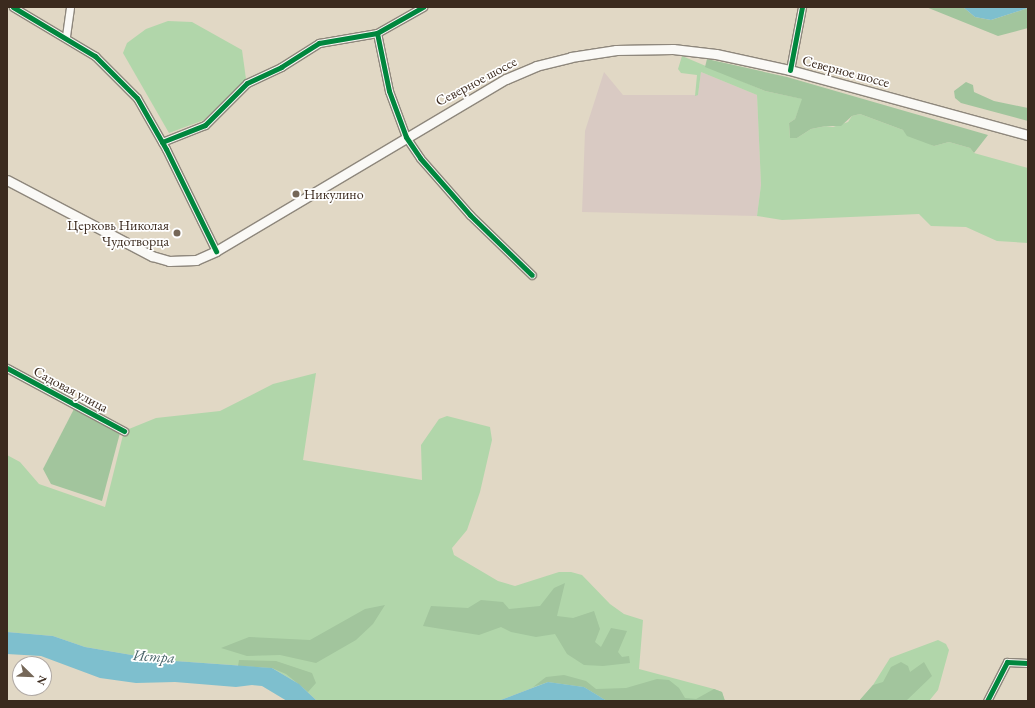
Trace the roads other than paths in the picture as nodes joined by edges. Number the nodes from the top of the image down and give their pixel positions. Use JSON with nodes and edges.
{"nodes":[{"id":1,"x":14,"y":7,"type":"edge"},
{"id":2,"x":70,"y":7,"type":"edge"},
{"id":3,"x":423,"y":7,"type":"edge"},
{"id":4,"x":802,"y":7,"type":"edge"},
{"id":5,"x":377,"y":33,"type":"junction"},
{"id":6,"x":66,"y":36,"type":"junction"},
{"id":7,"x":790,"y":70,"type":"junction"},
{"id":8,"x":1028,"y":135,"type":"edge"},
{"id":9,"x":406,"y":138,"type":"junction"},
{"id":10,"x":162,"y":142,"type":"junction"},
{"id":11,"x":7,"y":180,"type":"edge"},
{"id":12,"x":216,"y":251,"type":"junction"},
{"id":13,"x":532,"y":275,"type":"dead end"},
{"id":14,"x":7,"y":368,"type":"edge"},
{"id":15,"x":124,"y":431,"type":"dead end"},
{"id":16,"x":1028,"y":663,"type":"edge"},
{"id":17,"x":987,"y":701,"type":"edge"}],
"edges":[{"from":1,"to":6,"type":"street"},
{"from":2,"to":6,"type":"street"},
{"from":3,"to":5,"type":"street"},
{"from":4,"to":7,"type":"street"},
{"from":5,"to":9,"type":"street"},
{"from":5,"to":10,"type":"street"},
{"from":6,"to":10,"type":"street"},
{"from":7,"to":8,"type":"main road","name":"Северное шоссе"},
{"from":7,"to":9,"type":"main road","name":"Северное шоссе"},
{"from":9,"to":12,"type":"main road","name":"Северное шоссе"},
{"from":9,"to":13,"type":"street"},
{"from":10,"to":12,"type":"street"},
{"from":11,"to":12,"type":"main road","name":"Северное шоссе"},
{"from":14,"to":15,"type":"street","name":"Садовая улица"},
{"from":16,"to":17,"type":"street"}]}
